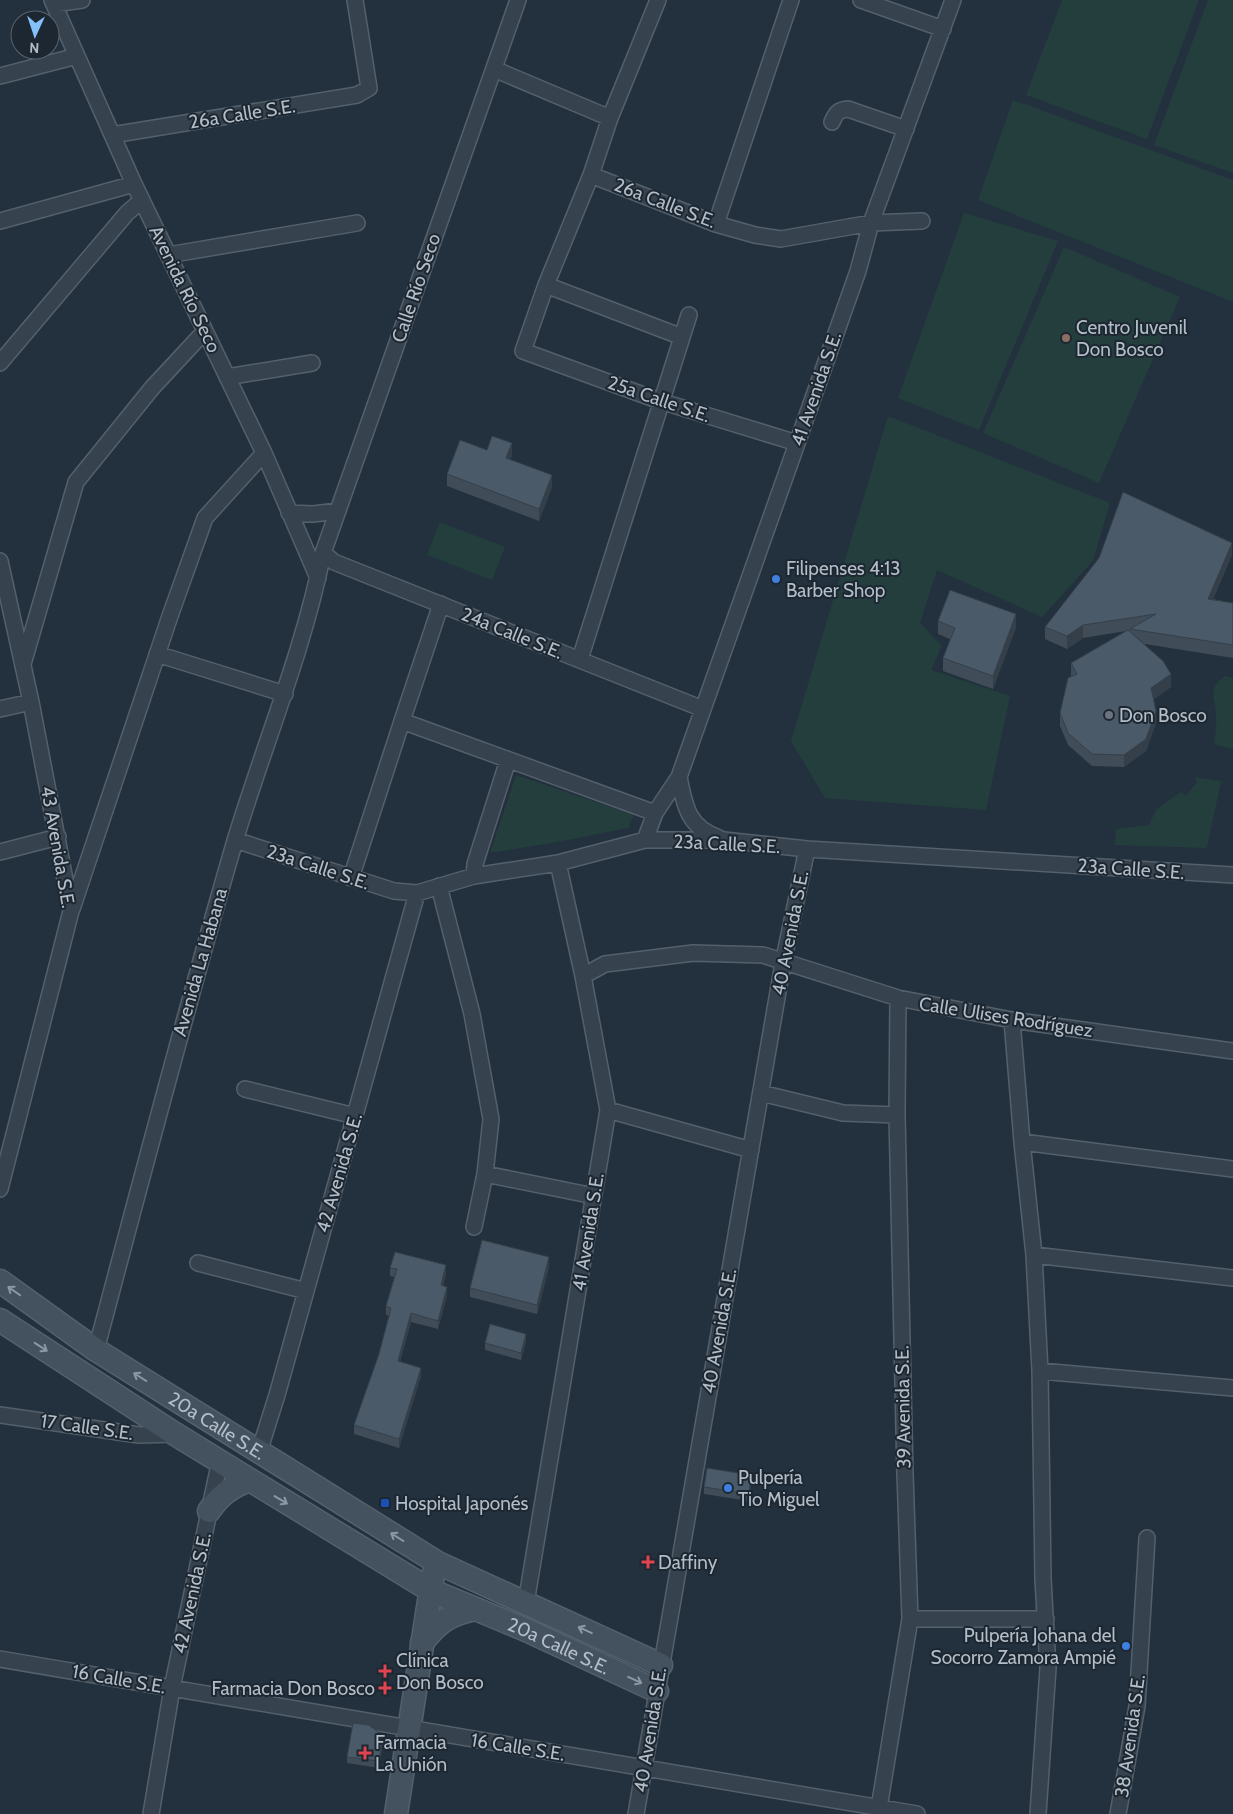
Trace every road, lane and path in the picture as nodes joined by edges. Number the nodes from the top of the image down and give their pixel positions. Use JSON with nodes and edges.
{"nodes":[{"id":1,"x":82,"y":0,"type":"edge"},
{"id":2,"x":355,"y":0,"type":"edge"},
{"id":3,"x":518,"y":0,"type":"edge"},
{"id":4,"x":658,"y":0,"type":"edge"},
{"id":5,"x":791,"y":0,"type":"edge"},
{"id":6,"x":861,"y":0,"type":"edge"},
{"id":7,"x":953,"y":0,"type":"edge"},
{"id":8,"x":53,"y":2,"type":"edge"},
{"id":9,"x":943,"y":29,"type":"junction"},
{"id":10,"x":77,"y":56,"type":"junction"},
{"id":11,"x":494,"y":69,"type":"junction"},
{"id":12,"x":0,"y":76,"type":"edge"},
{"id":13,"x":610,"y":118,"type":"junction"},
{"id":14,"x":832,"y":122,"type":"dead end"},
{"id":15,"x":906,"y":129,"type":"junction"},
{"id":16,"x":112,"y":135,"type":"junction"},
{"id":17,"x":592,"y":175,"type":"junction"},
{"id":18,"x":134,"y":184,"type":"junction"},
{"id":19,"x":142,"y":200,"type":"junction"},
{"id":20,"x":0,"y":221,"type":"edge"},
{"id":21,"x":922,"y":221,"type":"dead end"},
{"id":22,"x":357,"y":223,"type":"dead end"},
{"id":23,"x":871,"y":223,"type":"junction"},
{"id":24,"x":716,"y":224,"type":"junction"},
{"id":25,"x":168,"y":255,"type":"junction"},
{"id":26,"x":546,"y":285,"type":"junction"},
{"id":27,"x":689,"y":315,"type":"dead end"},
{"id":28,"x":205,"y":331,"type":"junction"},
{"id":29,"x":682,"y":337,"type":"junction"},
{"id":30,"x":0,"y":363,"type":"edge"},
{"id":31,"x":312,"y":363,"type":"dead end"},
{"id":32,"x":227,"y":377,"type":"junction"},
{"id":33,"x":660,"y":401,"type":"junction"},
{"id":34,"x":797,"y":443,"type":"junction"},
{"id":35,"x":264,"y":453,"type":"junction"},
{"id":36,"x":338,"y":511,"type":"junction"},
{"id":37,"x":290,"y":513,"type":"junction"},
{"id":38,"x":323,"y":553,"type":"junction"},
{"id":39,"x":0,"y":561,"type":"edge"},
{"id":40,"x":318,"y":578,"type":"junction"},
{"id":41,"x":441,"y":604,"type":"junction"},
{"id":42,"x":157,"y":654,"type":"junction"},
{"id":43,"x":580,"y":660,"type":"junction"},
{"id":44,"x":22,"y":666,"type":"junction"},
{"id":45,"x":285,"y":694,"type":"junction"},
{"id":46,"x":31,"y":702,"type":"junction"},
{"id":47,"x":0,"y":709,"type":"edge"},
{"id":48,"x":703,"y":709,"type":"junction"},
{"id":49,"x":402,"y":721,"type":"junction"},
{"id":50,"x":508,"y":760,"type":"junction"},
{"id":51,"x":679,"y":777,"type":"junction"},
{"id":52,"x":655,"y":813,"type":"junction"},
{"id":53,"x":58,"y":837,"type":"junction"},
{"id":54,"x":235,"y":840,"type":"junction"},
{"id":55,"x":645,"y":840,"type":"junction"},
{"id":56,"x":724,"y":840,"type":"junction"},
{"id":57,"x":807,"y":849,"type":"junction"},
{"id":58,"x":0,"y":852,"type":"edge"},
{"id":59,"x":558,"y":863,"type":"junction"},
{"id":60,"x":1233,"y":875,"type":"edge"},
{"id":61,"x":474,"y":876,"type":"junction"},
{"id":62,"x":351,"y":878,"type":"junction"},
{"id":63,"x":439,"y":886,"type":"junction"},
{"id":64,"x":417,"y":893,"type":"junction"},
{"id":65,"x":72,"y":910,"type":"junction"},
{"id":66,"x":783,"y":963,"type":"junction"},
{"id":67,"x":583,"y":976,"type":"junction"},
{"id":68,"x":898,"y":998,"type":"junction"},
{"id":69,"x":1012,"y":1020,"type":"junction"},
{"id":70,"x":1233,"y":1051,"type":"edge"},
{"id":71,"x":246,"y":1089,"type":"dead end"},
{"id":72,"x":761,"y":1093,"type":"junction"},
{"id":73,"x":608,"y":1110,"type":"junction"},
{"id":74,"x":897,"y":1115,"type":"junction"},
{"id":75,"x":355,"y":1116,"type":"junction"},
{"id":76,"x":1022,"y":1142,"type":"junction"},
{"id":77,"x":751,"y":1150,"type":"junction"},
{"id":78,"x":1233,"y":1169,"type":"edge"},
{"id":79,"x":485,"y":1174,"type":"junction"},
{"id":80,"x":0,"y":1189,"type":"edge"},
{"id":81,"x":594,"y":1196,"type":"junction"},
{"id":82,"x":474,"y":1227,"type":"dead end"},
{"id":83,"x":1034,"y":1255,"type":"junction"},
{"id":84,"x":198,"y":1263,"type":"dead end"},
{"id":85,"x":1233,"y":1278,"type":"edge"},
{"id":86,"x":0,"y":1281,"type":"edge"},
{"id":87,"x":306,"y":1291,"type":"junction"},
{"id":88,"x":0,"y":1320,"type":"edge"},
{"id":89,"x":96,"y":1350,"type":"junction"},
{"id":90,"x":1040,"y":1371,"type":"junction"},
{"id":91,"x":1233,"y":1388,"type":"edge"},
{"id":92,"x":0,"y":1415,"type":"edge"},
{"id":93,"x":175,"y":1434,"type":"junction"},
{"id":94,"x":259,"y":1452,"type":"junction"},
{"id":95,"x":220,"y":1460,"type":"junction"},
{"id":96,"x":249,"y":1480,"type":"junction"},
{"id":97,"x":209,"y":1511,"type":"junction"},
{"id":98,"x":1147,"y":1538,"type":"dead end"},
{"id":99,"x":438,"y":1563,"type":"junction"},
{"id":100,"x":430,"y":1590,"type":"junction"},
{"id":101,"x":526,"y":1603,"type":"junction"},
{"id":102,"x":476,"y":1609,"type":"junction"},
{"id":103,"x":910,"y":1619,"type":"junction"},
{"id":104,"x":1046,"y":1619,"type":"junction"},
{"id":105,"x":422,"y":1644,"type":"junction"},
{"id":106,"x":0,"y":1659,"type":"edge"},
{"id":107,"x":661,"y":1665,"type":"junction"},
{"id":108,"x":172,"y":1688,"type":"junction"},
{"id":109,"x":657,"y":1691,"type":"junction"},
{"id":110,"x":410,"y":1729,"type":"junction"},
{"id":111,"x":646,"y":1768,"type":"junction"},
{"id":112,"x":878,"y":1811,"type":"edge"},
{"id":113,"x":151,"y":1814,"type":"edge"},
{"id":114,"x":396,"y":1814,"type":"edge"},
{"id":115,"x":636,"y":1814,"type":"edge"},
{"id":116,"x":917,"y":1814,"type":"edge"},
{"id":117,"x":1038,"y":1814,"type":"edge"},
{"id":118,"x":1118,"y":1814,"type":"edge"}],
"edges":[{"from":1,"to":8,"type":"street"},
{"from":2,"to":16,"type":"street","name":"26a Calle S.E."},
{"from":3,"to":11,"type":"street","name":"Calle Río Seco"},
{"from":4,"to":13,"type":"street","name":"26a Calle S.E."},
{"from":5,"to":24,"type":"street"},
{"from":6,"to":9,"type":"street"},
{"from":7,"to":9,"type":"street","name":"41 Avenida S.E."},
{"from":8,"to":10,"type":"street","name":"Avenida Río Seco"},
{"from":9,"to":15,"type":"street","name":"41 Avenida S.E."},
{"from":10,"to":12,"type":"street"},
{"from":10,"to":16,"type":"street","name":"Avenida Río Seco"},
{"from":11,"to":13,"type":"street"},
{"from":11,"to":36,"type":"street","name":"Calle Río Seco"},
{"from":13,"to":17,"type":"street","name":"26a Calle S.E."},
{"from":14,"to":15,"type":"street"},
{"from":15,"to":23,"type":"street","name":"41 Avenida S.E."},
{"from":16,"to":18,"type":"street","name":"Avenida Río Seco"},
{"from":17,"to":24,"type":"street","name":"26a Calle S.E."},
{"from":17,"to":26,"type":"street"},
{"from":18,"to":19,"type":"street","name":"Avenida Río Seco"},
{"from":18,"to":20,"type":"street"},
{"from":19,"to":25,"type":"street","name":"Avenida Río Seco"},
{"from":19,"to":30,"type":"street"},
{"from":21,"to":23,"type":"street","name":"26a Calle S.E."},
{"from":22,"to":25,"type":"street"},
{"from":23,"to":24,"type":"street","name":"26a Calle S.E."},
{"from":23,"to":34,"type":"street","name":"41 Avenida S.E."},
{"from":25,"to":28,"type":"street","name":"Avenida Río Seco"},
{"from":26,"to":29,"type":"street"},
{"from":26,"to":33,"type":"street","name":"25a Calle S.E."},
{"from":27,"to":29,"type":"street"},
{"from":28,"to":32,"type":"street","name":"Avenida Río Seco"},
{"from":28,"to":44,"type":"street"},
{"from":29,"to":33,"type":"street"},
{"from":31,"to":32,"type":"street"},
{"from":32,"to":35,"type":"street","name":"Avenida Río Seco"},
{"from":33,"to":34,"type":"street","name":"25a Calle S.E."},
{"from":33,"to":43,"type":"street"},
{"from":34,"to":48,"type":"street","name":"41 Avenida S.E."},
{"from":35,"to":37,"type":"street","name":"Avenida Río Seco"},
{"from":35,"to":42,"type":"street"},
{"from":36,"to":37,"type":"street"},
{"from":36,"to":38,"type":"street","name":"Calle Río Seco"},
{"from":37,"to":40,"type":"street","name":"Avenida Río Seco"},
{"from":38,"to":40,"type":"street","name":"Calle Río Seco"},
{"from":38,"to":41,"type":"street","name":"24a Calle S.E."},
{"from":39,"to":44,"type":"street","name":"43 Avenida S.E."},
{"from":40,"to":45,"type":"street","name":"Avenida La Habana"},
{"from":41,"to":43,"type":"street","name":"24a Calle S.E."},
{"from":41,"to":49,"type":"street"},
{"from":42,"to":45,"type":"street"},
{"from":42,"to":65,"type":"street"},
{"from":43,"to":48,"type":"street","name":"24a Calle S.E."},
{"from":44,"to":46,"type":"street","name":"43 Avenida S.E."},
{"from":45,"to":54,"type":"street","name":"Avenida La Habana"},
{"from":46,"to":47,"type":"street"},
{"from":46,"to":53,"type":"street","name":"43 Avenida S.E."},
{"from":48,"to":51,"type":"street","name":"41 Avenida S.E."},
{"from":49,"to":50,"type":"street"},
{"from":49,"to":62,"type":"street"},
{"from":50,"to":52,"type":"street"},
{"from":50,"to":61,"type":"street"},
{"from":51,"to":52,"type":"street","name":"41 Avenida S.E."},
{"from":51,"to":56,"type":"street"},
{"from":52,"to":55,"type":"street","name":"41 Avenida S.E."},
{"from":53,"to":58,"type":"street"},
{"from":53,"to":65,"type":"street","name":"43 Avenida S.E."},
{"from":54,"to":62,"type":"street","name":"23a Calle S.E."},
{"from":54,"to":89,"type":"street","name":"Avenida La Habana"},
{"from":55,"to":56,"type":"street","name":"23a Calle S.E."},
{"from":55,"to":59,"type":"street","name":"23a Calle S.E."},
{"from":56,"to":57,"type":"street","name":"23a Calle S.E."},
{"from":57,"to":60,"type":"street","name":"23a Calle S.E."},
{"from":57,"to":66,"type":"street","name":"40 Avenida S.E."},
{"from":59,"to":61,"type":"street","name":"23a Calle S.E."},
{"from":59,"to":67,"type":"street","name":"41 Avenida S.E."},
{"from":61,"to":63,"type":"street","name":"23a Calle S.E."},
{"from":62,"to":64,"type":"street","name":"23a Calle S.E."},
{"from":63,"to":64,"type":"street","name":"23a Calle S.E."},
{"from":63,"to":79,"type":"street"},
{"from":64,"to":75,"type":"street","name":"42 Avenida S.E."},
{"from":65,"to":80,"type":"street","name":"43 Avenida S.E."},
{"from":66,"to":67,"type":"street","name":"Calle Ulises Rodríguez"},
{"from":66,"to":68,"type":"street","name":"Calle Ulises Rodríguez"},
{"from":66,"to":72,"type":"street","name":"40 Avenida S.E."},
{"from":67,"to":73,"type":"street","name":"41 Avenida S.E."},
{"from":68,"to":69,"type":"street","name":"Calle Ulises Rodríguez"},
{"from":68,"to":74,"type":"street","name":"39 Avenida S.E."},
{"from":69,"to":70,"type":"street","name":"Calle Ulises Rodríguez"},
{"from":69,"to":76,"type":"street"},
{"from":71,"to":75,"type":"street"},
{"from":72,"to":74,"type":"street"},
{"from":72,"to":77,"type":"street","name":"40 Avenida S.E."},
{"from":73,"to":77,"type":"street"},
{"from":73,"to":81,"type":"street","name":"41 Avenida S.E."},
{"from":74,"to":103,"type":"street","name":"39 Avenida S.E."},
{"from":75,"to":87,"type":"street","name":"42 Avenida S.E."},
{"from":76,"to":78,"type":"street"},
{"from":76,"to":83,"type":"street"},
{"from":77,"to":107,"type":"street","name":"40 Avenida S.E."},
{"from":79,"to":81,"type":"street"},
{"from":79,"to":82,"type":"street"},
{"from":81,"to":101,"type":"street","name":"41 Avenida S.E."},
{"from":83,"to":85,"type":"street"},
{"from":83,"to":90,"type":"street"},
{"from":84,"to":87,"type":"street"},
{"from":89,"to":86,"type":"street","name":"20a Calle S.E.","one_way":true},
{"from":87,"to":94,"type":"street","name":"42 Avenida S.E."},
{"from":88,"to":93,"type":"street","name":"20a Calle S.E.","one_way":true},
{"from":94,"to":89,"type":"street","name":"20a Calle S.E.","one_way":true},
{"from":90,"to":91,"type":"street"},
{"from":90,"to":104,"type":"street"},
{"from":92,"to":93,"type":"street","name":"17 Calle S.E."},
{"from":93,"to":95,"type":"street","name":"20a Calle S.E."},
{"from":99,"to":94,"type":"street","name":"20a Calle S.E.","one_way":true},
{"from":95,"to":96,"type":"street","name":"20a Calle S.E."},
{"from":95,"to":97,"type":"street","name":"42 Avenida S.E."},
{"from":96,"to":97,"type":"street"},
{"from":96,"to":100,"type":"street","name":"20a Calle S.E.","one_way":true},
{"from":97,"to":108,"type":"street","name":"42 Avenida S.E."},
{"from":98,"to":118,"type":"street","name":"38 Avenida S.E."},
{"from":99,"to":100,"type":"street"},
{"from":99,"to":101,"type":"street","name":"20a Calle S.E."},
{"from":100,"to":102,"type":"street","name":"20a Calle S.E."},
{"from":100,"to":105,"type":"street"},
{"from":107,"to":101,"type":"street","name":"20a Calle S.E.","one_way":true},
{"from":102,"to":105,"type":"street"},
{"from":102,"to":109,"type":"street","name":"20a Calle S.E.","one_way":true},
{"from":103,"to":104,"type":"street"},
{"from":103,"to":112,"type":"street","name":"39 Avenida S.E."},
{"from":104,"to":117,"type":"street"},
{"from":105,"to":110,"type":"street"},
{"from":106,"to":108,"type":"street","name":"16 Calle S.E."},
{"from":107,"to":109,"type":"street","name":"40 Avenida S.E."},
{"from":108,"to":110,"type":"street","name":"16 Calle S.E."},
{"from":108,"to":113,"type":"street","name":"42 Avenida S.E."},
{"from":109,"to":111,"type":"street","name":"40 Avenida S.E."},
{"from":110,"to":111,"type":"street","name":"16 Calle S.E."},
{"from":110,"to":114,"type":"street"},
{"from":111,"to":112,"type":"street","name":"16 Calle S.E."},
{"from":111,"to":115,"type":"street","name":"40 Avenida S.E."},
{"from":112,"to":116,"type":"street","name":"16 Calle S.E."}]}
